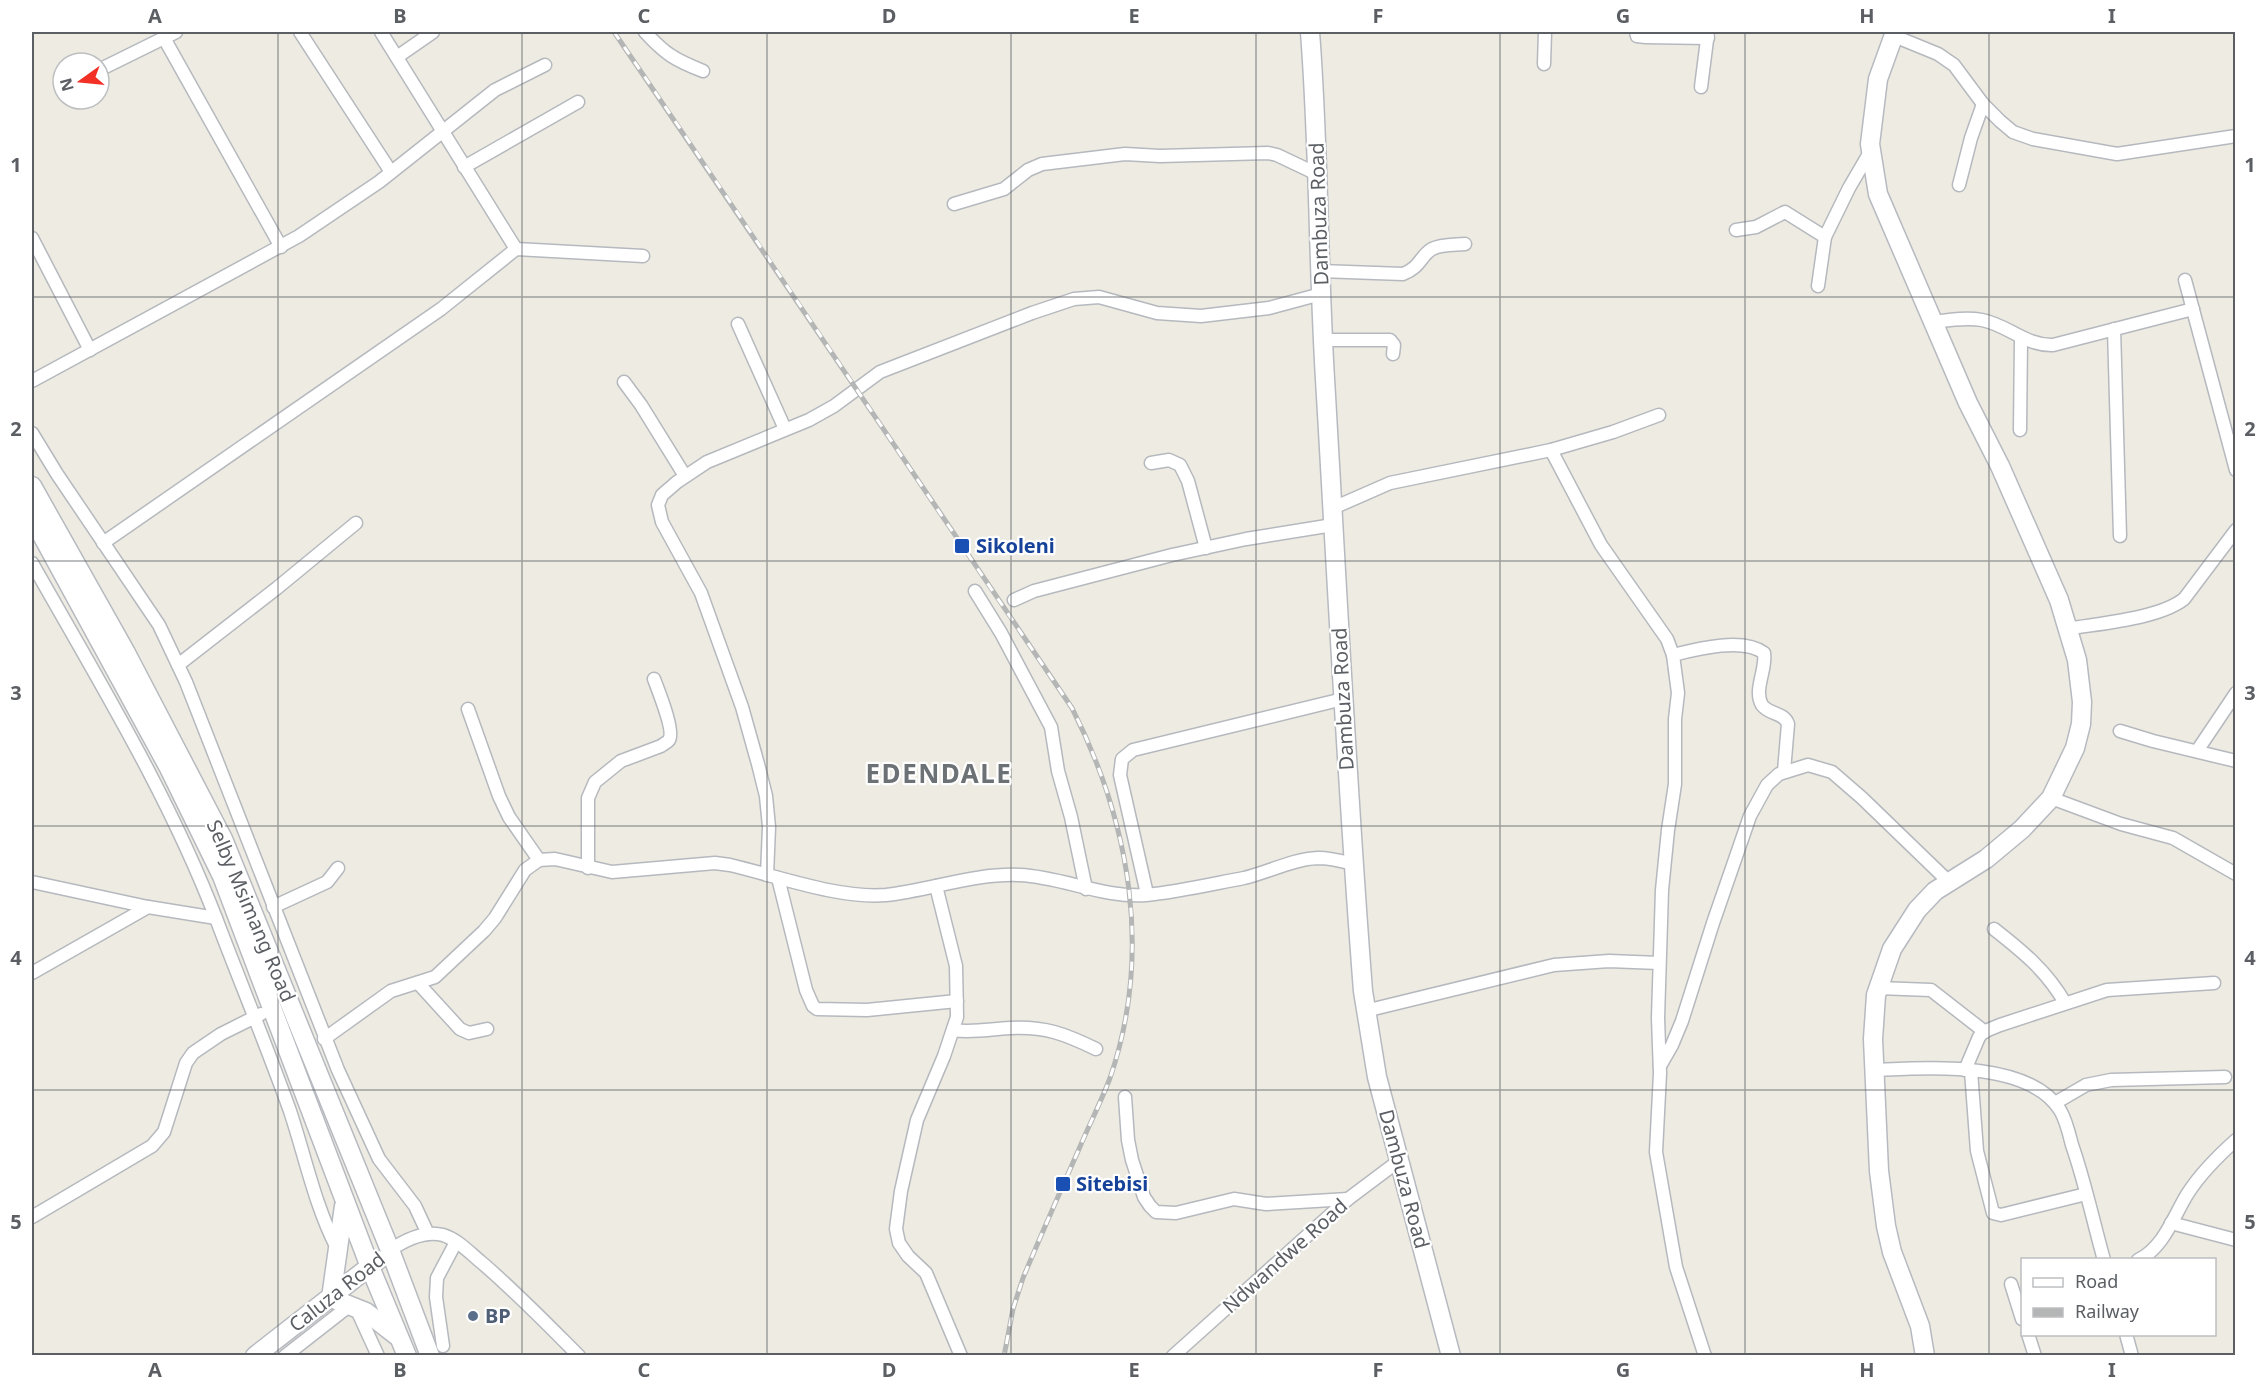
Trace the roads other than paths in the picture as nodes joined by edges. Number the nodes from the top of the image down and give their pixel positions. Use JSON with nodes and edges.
{"nodes":[{"id":1,"x":176,"y":32,"type":"edge"},
{"id":2,"x":300,"y":32,"type":"edge"},
{"id":3,"x":381,"y":32,"type":"edge"},
{"id":4,"x":434,"y":32,"type":"edge"},
{"id":5,"x":645,"y":32,"type":"edge"},
{"id":6,"x":1310,"y":32,"type":"edge"},
{"id":7,"x":1545,"y":32,"type":"edge"},
{"id":8,"x":1636,"y":32,"type":"edge"},
{"id":9,"x":1894,"y":34,"type":"edge"},
{"id":10,"x":1708,"y":35,"type":"edge"},
{"id":11,"x":164,"y":38,"type":"junction"},
{"id":12,"x":397,"y":57,"type":"junction"},
{"id":13,"x":111,"y":64,"type":"edge"},
{"id":14,"x":1544,"y":64,"type":"dead end"},
{"id":15,"x":545,"y":65,"type":"dead end"},
{"id":16,"x":703,"y":71,"type":"dead end"},
{"id":17,"x":1701,"y":87,"type":"dead end"},
{"id":18,"x":578,"y":102,"type":"dead end"},
{"id":19,"x":1983,"y":104,"type":"junction"},
{"id":20,"x":442,"y":131,"type":"junction"},
{"id":21,"x":2235,"y":136,"type":"edge"},
{"id":22,"x":1870,"y":152,"type":"junction"},
{"id":23,"x":464,"y":168,"type":"junction"},
{"id":24,"x":391,"y":172,"type":"junction"},
{"id":25,"x":1317,"y":174,"type":"junction"},
{"id":26,"x":1959,"y":185,"type":"dead end"},
{"id":27,"x":954,"y":204,"type":"dead end"},
{"id":28,"x":1736,"y":230,"type":"dead end"},
{"id":29,"x":1825,"y":237,"type":"junction"},
{"id":30,"x":32,"y":238,"type":"edge"},
{"id":31,"x":1465,"y":244,"type":"dead end"},
{"id":32,"x":281,"y":247,"type":"junction"},
{"id":33,"x":516,"y":249,"type":"junction"},
{"id":34,"x":644,"y":256,"type":"dead end"},
{"id":35,"x":1320,"y":271,"type":"junction"},
{"id":36,"x":2185,"y":280,"type":"dead end"},
{"id":37,"x":1818,"y":286,"type":"dead end"},
{"id":38,"x":1321,"y":294,"type":"junction"},
{"id":39,"x":2193,"y":309,"type":"junction"},
{"id":40,"x":1934,"y":322,"type":"junction"},
{"id":41,"x":738,"y":324,"type":"dead end"},
{"id":42,"x":2114,"y":329,"type":"junction"},
{"id":43,"x":2021,"y":338,"type":"junction"},
{"id":44,"x":1323,"y":340,"type":"junction"},
{"id":45,"x":90,"y":350,"type":"junction"},
{"id":46,"x":1393,"y":354,"type":"dead end"},
{"id":47,"x":32,"y":381,"type":"edge"},
{"id":48,"x":624,"y":382,"type":"dead end"},
{"id":49,"x":1659,"y":415,"type":"dead end"},
{"id":50,"x":785,"y":429,"type":"junction"},
{"id":51,"x":2020,"y":430,"type":"dead end"},
{"id":52,"x":32,"y":433,"type":"edge"},
{"id":53,"x":1551,"y":450,"type":"junction"},
{"id":54,"x":1151,"y":463,"type":"dead end"},
{"id":55,"x":2235,"y":470,"type":"edge"},
{"id":56,"x":685,"y":476,"type":"junction"},
{"id":57,"x":32,"y":486,"type":"edge"},
{"id":58,"x":32,"y":517,"type":"edge"},
{"id":59,"x":1333,"y":517,"type":"junction"},
{"id":60,"x":356,"y":523,"type":"dead end"},
{"id":61,"x":2235,"y":530,"type":"edge"},
{"id":62,"x":2120,"y":536,"type":"dead end"},
{"id":63,"x":104,"y":543,"type":"junction"},
{"id":64,"x":1206,"y":548,"type":"junction"},
{"id":65,"x":32,"y":564,"type":"edge"},
{"id":66,"x":975,"y":591,"type":"dead end"},
{"id":67,"x":1014,"y":600,"type":"dead end"},
{"id":68,"x":2067,"y":629,"type":"junction"},
{"id":69,"x":1673,"y":655,"type":"junction"},
{"id":70,"x":178,"y":664,"type":"junction"},
{"id":71,"x":654,"y":679,"type":"dead end"},
{"id":72,"x":2235,"y":693,"type":"edge"},
{"id":73,"x":1343,"y":699,"type":"junction"},
{"id":74,"x":468,"y":709,"type":"dead end"},
{"id":75,"x":2120,"y":730,"type":"dead end"},
{"id":76,"x":2197,"y":751,"type":"junction"},
{"id":77,"x":2235,"y":761,"type":"edge"},
{"id":78,"x":1784,"y":771,"type":"junction"},
{"id":79,"x":2051,"y":798,"type":"junction"},
{"id":80,"x":540,"y":860,"type":"junction"},
{"id":81,"x":1354,"y":864,"type":"junction"},
{"id":82,"x":338,"y":868,"type":"dead end"},
{"id":83,"x":588,"y":868,"type":"junction"},
{"id":84,"x":2235,"y":874,"type":"edge"},
{"id":85,"x":773,"y":877,"type":"junction"},
{"id":86,"x":32,"y":882,"type":"edge"},
{"id":87,"x":1949,"y":882,"type":"junction"},
{"id":88,"x":936,"y":886,"type":"junction"},
{"id":89,"x":1086,"y":889,"type":"junction"},
{"id":90,"x":1147,"y":894,"type":"junction"},
{"id":91,"x":148,"y":907,"type":"junction"},
{"id":92,"x":273,"y":907,"type":"junction"},
{"id":93,"x":216,"y":918,"type":"junction"},
{"id":94,"x":1994,"y":929,"type":"dead end"},
{"id":95,"x":1659,"y":963,"type":"junction"},
{"id":96,"x":32,"y":973,"type":"edge"},
{"id":97,"x":418,"y":983,"type":"junction"},
{"id":98,"x":2214,"y":983,"type":"dead end"},
{"id":99,"x":1878,"y":988,"type":"junction"},
{"id":100,"x":957,"y":1001,"type":"junction"},
{"id":101,"x":2065,"y":1003,"type":"junction"},
{"id":102,"x":273,"y":1008,"type":"junction"},
{"id":103,"x":1365,"y":1011,"type":"junction"},
{"id":104,"x":255,"y":1017,"type":"junction"},
{"id":105,"x":487,"y":1029,"type":"dead end"},
{"id":106,"x":953,"y":1030,"type":"junction"},
{"id":107,"x":1985,"y":1032,"type":"junction"},
{"id":108,"x":324,"y":1039,"type":"junction"},
{"id":109,"x":1096,"y":1049,"type":"dead end"},
{"id":110,"x":1660,"y":1067,"type":"junction"},
{"id":111,"x":1875,"y":1070,"type":"junction"},
{"id":112,"x":1968,"y":1071,"type":"junction"},
{"id":113,"x":2224,"y":1077,"type":"dead end"},
{"id":114,"x":1125,"y":1097,"type":"dead end"},
{"id":115,"x":2055,"y":1103,"type":"junction"},
{"id":116,"x":2235,"y":1140,"type":"edge"},
{"id":117,"x":1400,"y":1160,"type":"junction"},
{"id":118,"x":2086,"y":1194,"type":"junction"},
{"id":119,"x":1348,"y":1199,"type":"junction"},
{"id":120,"x":345,"y":1202,"type":"junction"},
{"id":121,"x":32,"y":1217,"type":"edge"},
{"id":122,"x":2171,"y":1223,"type":"junction"},
{"id":123,"x":428,"y":1234,"type":"junction"},
{"id":124,"x":2235,"y":1240,"type":"edge"},
{"id":125,"x":456,"y":1242,"type":"junction"},
{"id":126,"x":390,"y":1250,"type":"junction"},
{"id":127,"x":339,"y":1252,"type":"junction"},
{"id":128,"x":2103,"y":1258,"type":"edge"},
{"id":129,"x":2142,"y":1258,"type":"edge"},
{"id":130,"x":370,"y":1267,"type":"junction"},
{"id":131,"x":2011,"y":1284,"type":"dead end"},
{"id":132,"x":331,"y":1298,"type":"junction"},
{"id":133,"x":352,"y":1307,"type":"junction"},
{"id":134,"x":2021,"y":1316,"type":"edge"},
{"id":135,"x":2028,"y":1336,"type":"edge"},
{"id":136,"x":2126,"y":1336,"type":"edge"},
{"id":137,"x":399,"y":1337,"type":"junction"},
{"id":138,"x":437,"y":1351,"type":"edge"},
{"id":139,"x":255,"y":1356,"type":"edge"},
{"id":140,"x":285,"y":1356,"type":"edge"},
{"id":141,"x":378,"y":1356,"type":"edge"},
{"id":142,"x":407,"y":1356,"type":"edge"},
{"id":143,"x":579,"y":1356,"type":"edge"},
{"id":144,"x":961,"y":1356,"type":"edge"},
{"id":145,"x":1173,"y":1356,"type":"edge"},
{"id":146,"x":1451,"y":1356,"type":"edge"},
{"id":147,"x":1704,"y":1356,"type":"edge"},
{"id":148,"x":1925,"y":1356,"type":"edge"},
{"id":149,"x":2035,"y":1356,"type":"edge"},
{"id":150,"x":2132,"y":1356,"type":"edge"}],
"edges":[{"from":1,"to":11,"type":"street"},
{"from":2,"to":24,"type":"street"},
{"from":3,"to":12,"type":"street"},
{"from":4,"to":12,"type":"street"},
{"from":5,"to":16,"type":"street"},
{"from":6,"to":25,"type":"street","name":"Dambuza Road"},
{"from":7,"to":14,"type":"street"},
{"from":8,"to":10,"type":"street"},
{"from":9,"to":19,"type":"street"},
{"from":9,"to":22,"type":"street"},
{"from":10,"to":17,"type":"street"},
{"from":11,"to":13,"type":"street"},
{"from":11,"to":32,"type":"street"},
{"from":12,"to":20,"type":"street"},
{"from":15,"to":20,"type":"street"},
{"from":18,"to":23,"type":"street"},
{"from":19,"to":21,"type":"street"},
{"from":19,"to":26,"type":"street"},
{"from":20,"to":23,"type":"street"},
{"from":20,"to":24,"type":"street"},
{"from":22,"to":29,"type":"street"},
{"from":22,"to":40,"type":"street"},
{"from":23,"to":33,"type":"street"},
{"from":24,"to":32,"type":"street"},
{"from":25,"to":27,"type":"street"},
{"from":25,"to":35,"type":"street","name":"Dambuza Road"},
{"from":28,"to":29,"type":"street"},
{"from":29,"to":37,"type":"street"},
{"from":30,"to":45,"type":"street"},
{"from":31,"to":35,"type":"street"},
{"from":32,"to":45,"type":"street"},
{"from":33,"to":34,"type":"street"},
{"from":33,"to":63,"type":"street"},
{"from":35,"to":38,"type":"street","name":"Dambuza Road"},
{"from":36,"to":39,"type":"street"},
{"from":38,"to":44,"type":"street","name":"Dambuza Road"},
{"from":38,"to":50,"type":"street"},
{"from":39,"to":42,"type":"street"},
{"from":39,"to":55,"type":"street"},
{"from":40,"to":43,"type":"street"},
{"from":40,"to":68,"type":"street"},
{"from":41,"to":50,"type":"street"},
{"from":42,"to":43,"type":"street"},
{"from":42,"to":62,"type":"street"},
{"from":43,"to":51,"type":"street"},
{"from":44,"to":46,"type":"street"},
{"from":44,"to":59,"type":"street","name":"Dambuza Road"},
{"from":45,"to":47,"type":"street"},
{"from":48,"to":56,"type":"street"},
{"from":49,"to":53,"type":"street"},
{"from":50,"to":56,"type":"street"},
{"from":52,"to":63,"type":"street"},
{"from":53,"to":59,"type":"street"},
{"from":53,"to":69,"type":"street"},
{"from":54,"to":64,"type":"street"},
{"from":56,"to":85,"type":"street"},
{"from":57,"to":126,"type":"street","name":"Selby Msimang Road"},
{"from":58,"to":102,"type":"street","name":"Selby Msimang Road"},
{"from":59,"to":64,"type":"street"},
{"from":59,"to":73,"type":"street","name":"Dambuza Road"},
{"from":60,"to":70,"type":"street"},
{"from":61,"to":68,"type":"street"},
{"from":63,"to":70,"type":"street"},
{"from":64,"to":67,"type":"street"},
{"from":65,"to":93,"type":"street"},
{"from":66,"to":89,"type":"street"},
{"from":68,"to":79,"type":"street"},
{"from":69,"to":78,"type":"street"},
{"from":69,"to":95,"type":"street"},
{"from":70,"to":92,"type":"street"},
{"from":71,"to":83,"type":"street"},
{"from":72,"to":76,"type":"street"},
{"from":73,"to":81,"type":"street","name":"Dambuza Road"},
{"from":73,"to":90,"type":"street"},
{"from":74,"to":80,"type":"street"},
{"from":75,"to":76,"type":"street"},
{"from":76,"to":77,"type":"street"},
{"from":78,"to":87,"type":"street"},
{"from":78,"to":110,"type":"street"},
{"from":79,"to":84,"type":"street"},
{"from":79,"to":87,"type":"street"},
{"from":80,"to":83,"type":"street"},
{"from":80,"to":97,"type":"street"},
{"from":81,"to":90,"type":"street"},
{"from":81,"to":103,"type":"street","name":"Dambuza Road"},
{"from":82,"to":92,"type":"street"},
{"from":83,"to":85,"type":"street"},
{"from":85,"to":88,"type":"street"},
{"from":85,"to":100,"type":"street"},
{"from":86,"to":91,"type":"street"},
{"from":87,"to":99,"type":"street"},
{"from":88,"to":89,"type":"street"},
{"from":88,"to":100,"type":"street"},
{"from":89,"to":90,"type":"street"},
{"from":91,"to":93,"type":"street"},
{"from":91,"to":96,"type":"street"},
{"from":92,"to":108,"type":"street"},
{"from":93,"to":104,"type":"street"},
{"from":94,"to":101,"type":"street"},
{"from":95,"to":103,"type":"street"},
{"from":95,"to":110,"type":"street"},
{"from":97,"to":105,"type":"street"},
{"from":97,"to":108,"type":"street"},
{"from":98,"to":101,"type":"street"},
{"from":99,"to":107,"type":"street"},
{"from":99,"to":111,"type":"street"},
{"from":100,"to":106,"type":"street"},
{"from":101,"to":107,"type":"street"},
{"from":102,"to":104,"type":"street"},
{"from":102,"to":120,"type":"street","name":"Selby Msimang Road"},
{"from":103,"to":117,"type":"street","name":"Dambuza Road"},
{"from":104,"to":121,"type":"street"},
{"from":104,"to":127,"type":"street"},
{"from":106,"to":109,"type":"street"},
{"from":106,"to":144,"type":"street"},
{"from":107,"to":112,"type":"street"},
{"from":108,"to":123,"type":"street"},
{"from":110,"to":147,"type":"street"},
{"from":111,"to":112,"type":"street"},
{"from":111,"to":148,"type":"street"},
{"from":112,"to":115,"type":"street"},
{"from":112,"to":118,"type":"street"},
{"from":113,"to":115,"type":"street"},
{"from":114,"to":119,"type":"street"},
{"from":115,"to":118,"type":"street"},
{"from":116,"to":122,"type":"street"},
{"from":117,"to":119,"type":"street","name":"Ndwandwe Road"},
{"from":117,"to":146,"type":"street","name":"Dambuza Road"},
{"from":118,"to":128,"type":"street"},
{"from":119,"to":145,"type":"street","name":"Ndwandwe Road"},
{"from":120,"to":127,"type":"street"},
{"from":120,"to":130,"type":"street","name":"Selby Msimang Road"},
{"from":122,"to":124,"type":"street"},
{"from":122,"to":129,"type":"street"},
{"from":123,"to":125,"type":"street"},
{"from":123,"to":126,"type":"street"},
{"from":125,"to":138,"type":"street"},
{"from":125,"to":143,"type":"street"},
{"from":126,"to":130,"type":"street","name":"Caluza Road"},
{"from":126,"to":138,"type":"street","name":"Selby Msimang Road"},
{"from":127,"to":132,"type":"street"},
{"from":130,"to":132,"type":"street","name":"Caluza Road"},
{"from":130,"to":137,"type":"street","name":"Selby Msimang Road"},
{"from":131,"to":134,"type":"street"},
{"from":132,"to":133,"type":"street"},
{"from":132,"to":139,"type":"street","name":"Caluza Road"},
{"from":133,"to":137,"type":"street"},
{"from":133,"to":140,"type":"street"},
{"from":133,"to":141,"type":"street"},
{"from":135,"to":149,"type":"street"},
{"from":136,"to":150,"type":"street"},
{"from":137,"to":142,"type":"street","name":"Selby Msimang Road"}]}
